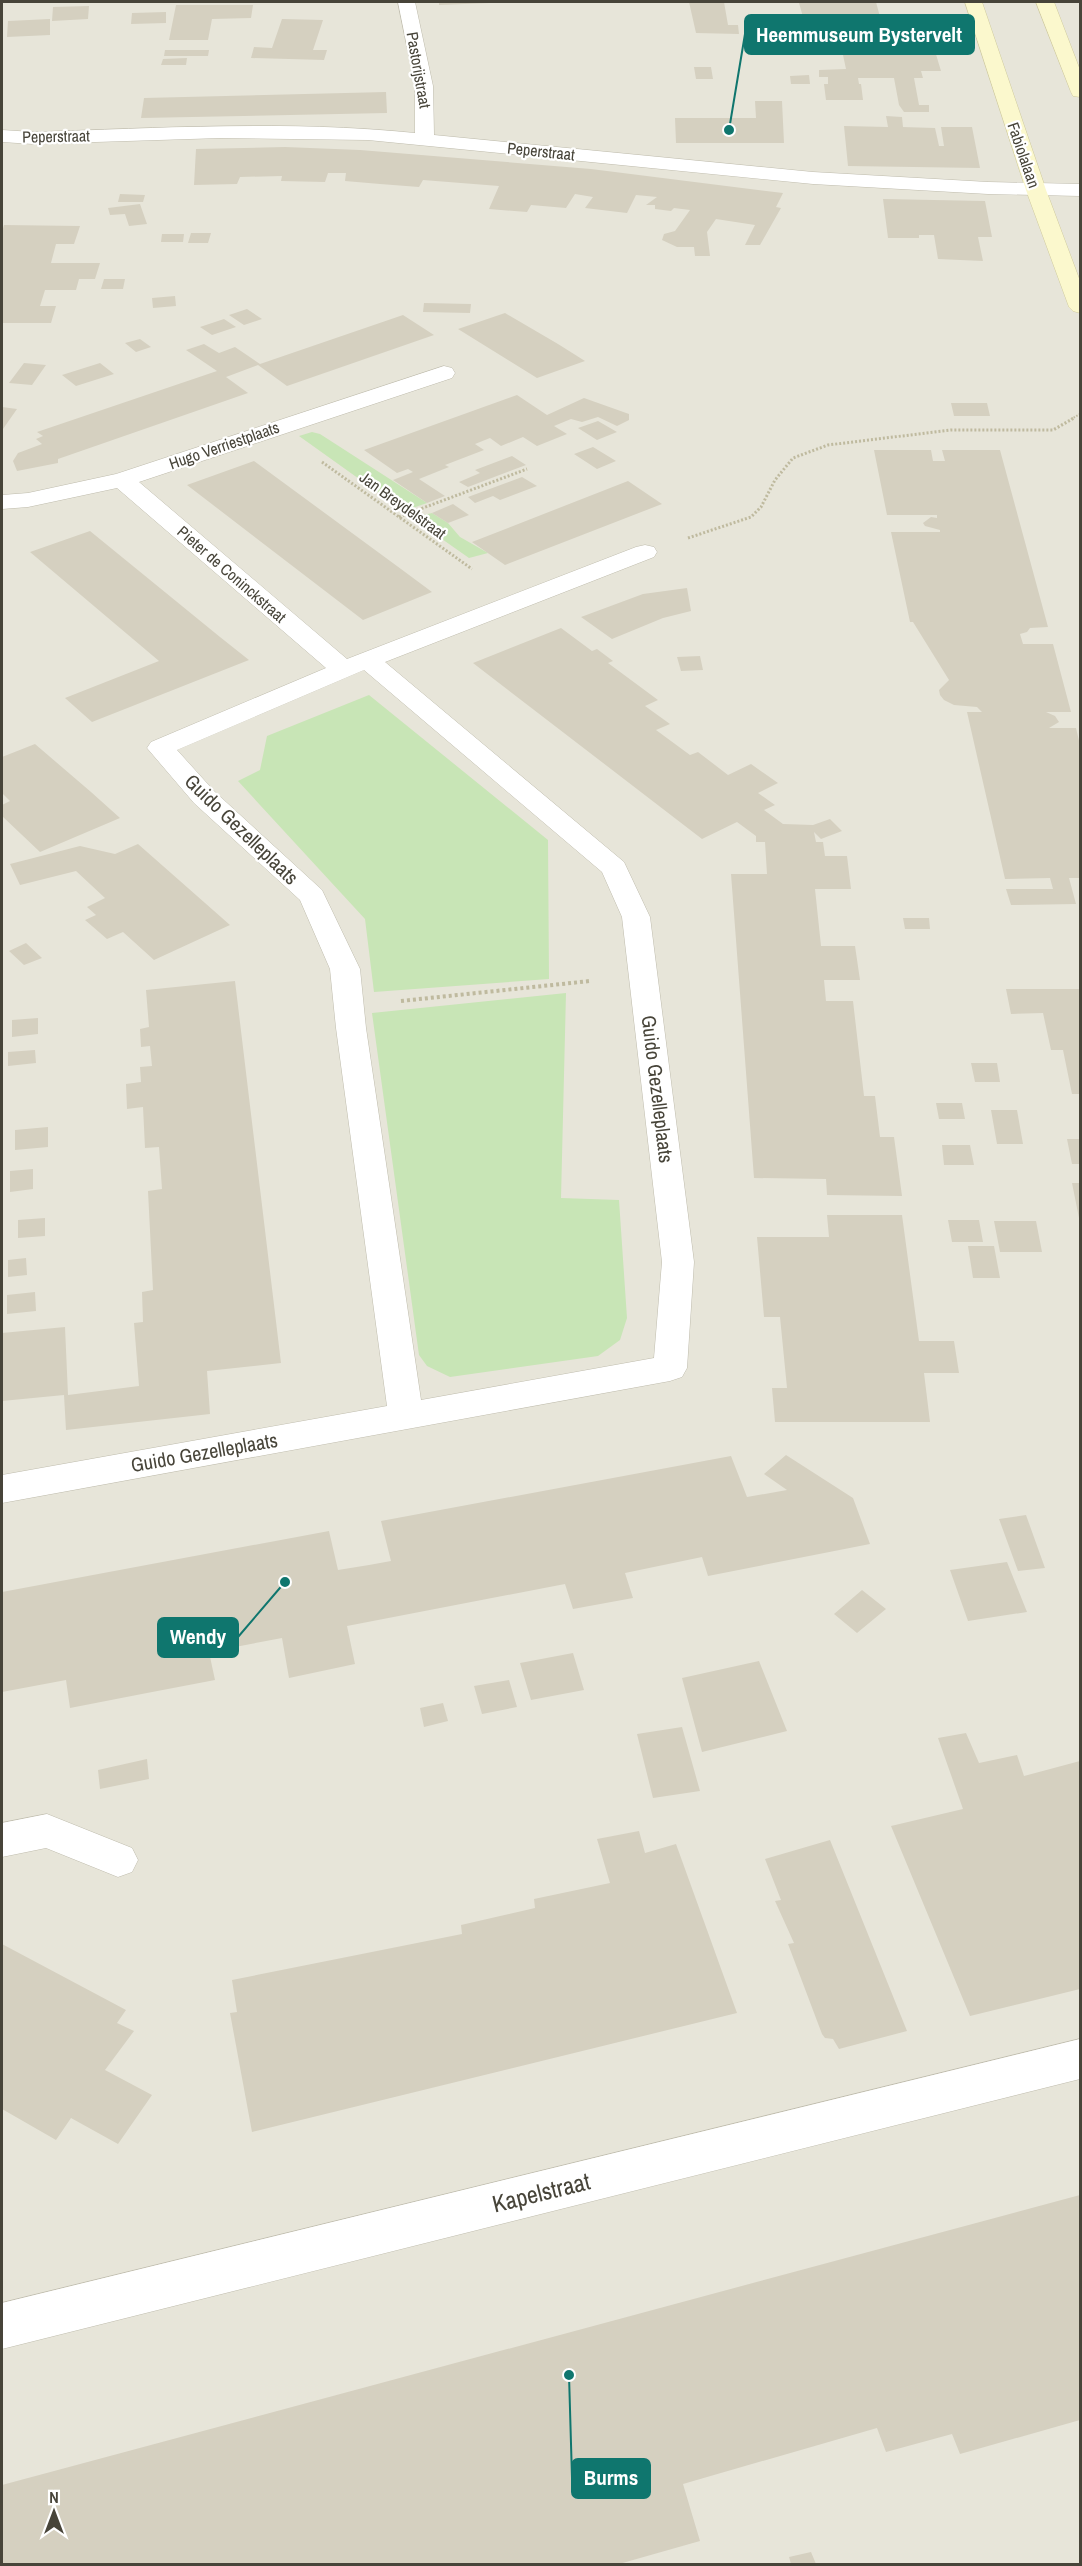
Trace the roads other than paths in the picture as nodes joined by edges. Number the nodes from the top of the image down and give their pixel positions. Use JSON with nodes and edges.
{"nodes":[{"id":1,"x":406,"y":2,"type":"edge"},
{"id":2,"x":973,"y":2,"type":"edge"},
{"id":3,"x":1045,"y":2,"type":"edge"},
{"id":4,"x":1080,"y":92,"type":"edge"},
{"id":5,"x":2,"y":136,"type":"edge"},
{"id":6,"x":423,"y":138,"type":"junction"},
{"id":7,"x":1080,"y":189,"type":"edge"},
{"id":8,"x":1036,"y":190,"type":"junction"},
{"id":9,"x":1080,"y":307,"type":"edge"},
{"id":10,"x":444,"y":373,"type":"dead end"},
{"id":11,"x":122,"y":480,"type":"junction"},
{"id":12,"x":2,"y":502,"type":"edge"},
{"id":13,"x":645,"y":552,"type":"road end"},
{"id":14,"x":355,"y":665,"type":"junction"},
{"id":15,"x":406,"y":1415,"type":"junction"},
{"id":16,"x":2,"y":1489,"type":"edge"},
{"id":17,"x":2,"y":1840,"type":"edge"},
{"id":18,"x":118,"y":1860,"type":"dead end"},
{"id":19,"x":1080,"y":2059,"type":"edge"},
{"id":20,"x":2,"y":2326,"type":"edge"}],
"edges":[{"from":1,"to":6,"type":"street","name":"Pastorijstraat"},
{"from":2,"to":8,"type":"main road","name":"Fabiolalaan"},
{"from":3,"to":4,"type":"main road"},
{"from":5,"to":6,"type":"street","name":"Peperstraat"},
{"from":6,"to":8,"type":"street","name":"Peperstraat"},
{"from":7,"to":8,"type":"street","name":"Peperstraat"},
{"from":8,"to":9,"type":"main road","name":"Fabiolalaan"},
{"from":10,"to":11,"type":"street","name":"Hugo Verriestplaats"},
{"from":11,"to":12,"type":"street","name":"Hugo Verriestplaats"},
{"from":11,"to":14,"type":"street","name":"Pieter de Coninckstraat"},
{"from":13,"to":14,"type":"street","name":"Guido Gezelleplaats"},
{"from":14,"to":15,"type":"street","name":"Guido Gezelleplaats"},
{"from":14,"to":15,"type":"street","name":"Guido Gezelleplaats"},
{"from":15,"to":16,"type":"street","name":"Guido Gezelleplaats"},
{"from":17,"to":18,"type":"street"},
{"from":19,"to":20,"type":"street","name":"Kapelstraat"}]}
